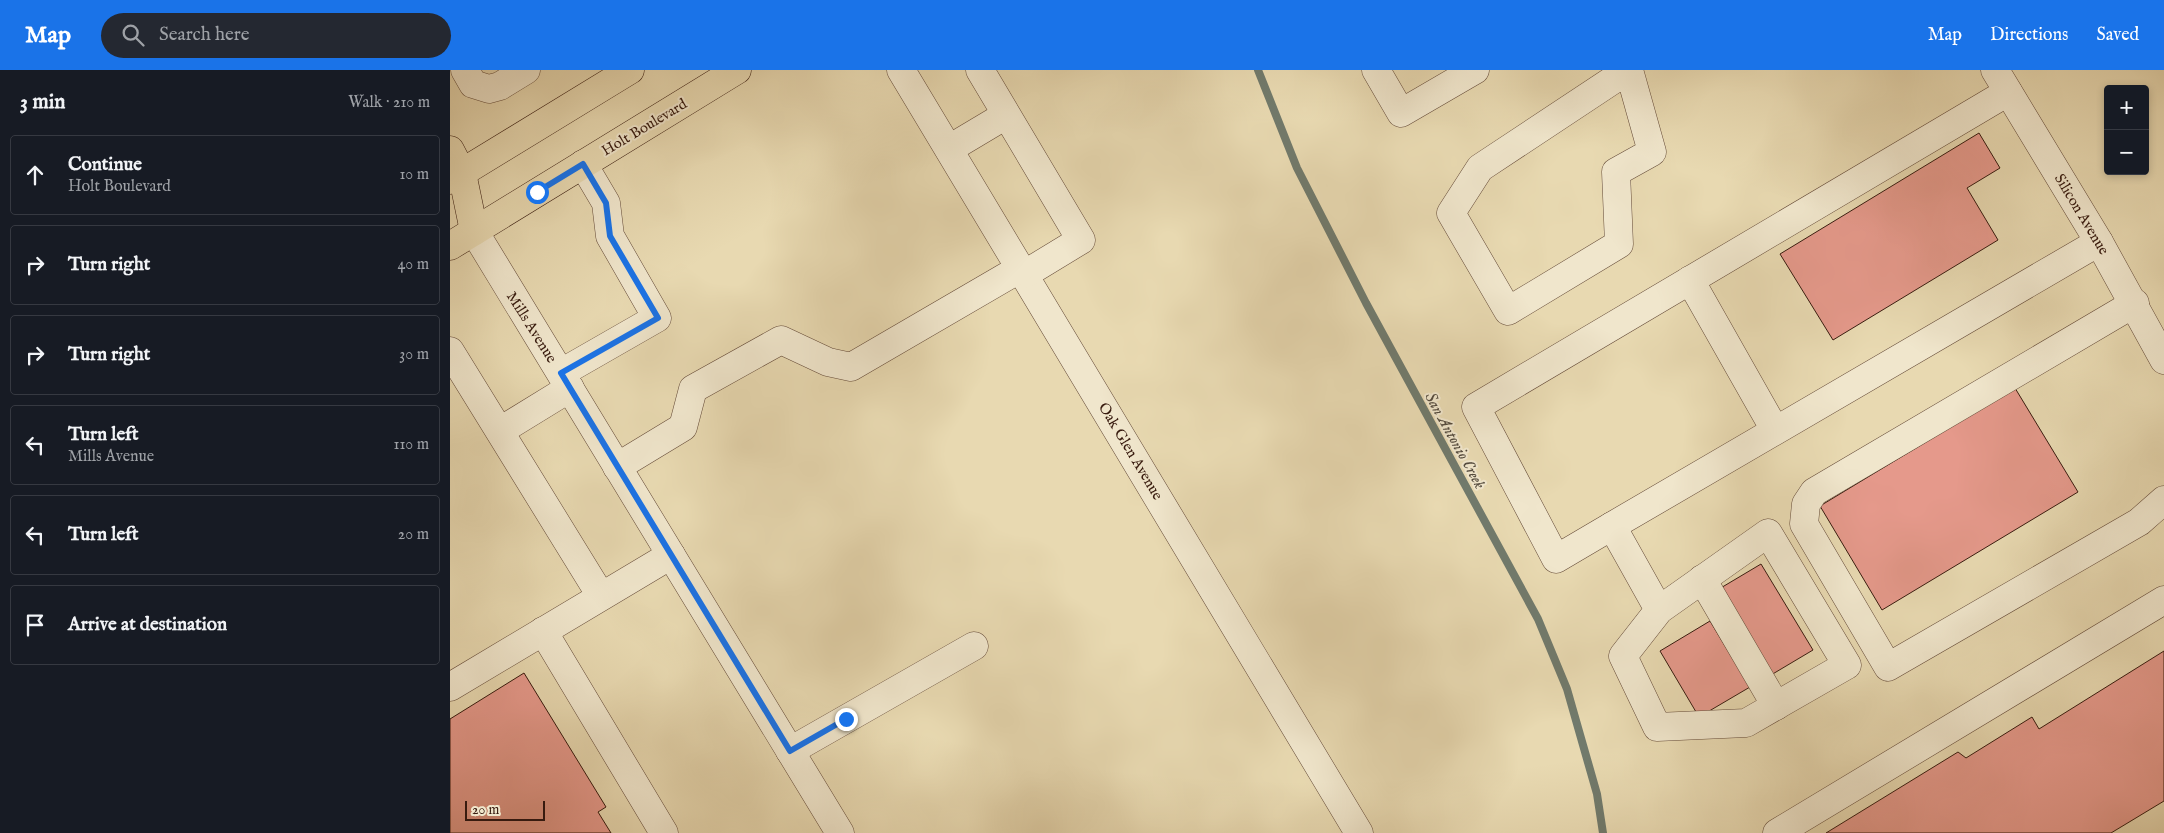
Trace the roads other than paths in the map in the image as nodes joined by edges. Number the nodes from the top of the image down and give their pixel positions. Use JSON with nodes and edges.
{"nodes":[{"id":1,"x":465,"y":70,"type":"edge"},
{"id":2,"x":526,"y":70,"type":"edge"},
{"id":3,"x":630,"y":70,"type":"edge"},
{"id":4,"x":737,"y":70,"type":"edge"},
{"id":5,"x":901,"y":70,"type":"edge"},
{"id":6,"x":980,"y":70,"type":"edge"},
{"id":7,"x":1376,"y":70,"type":"edge"},
{"id":8,"x":1475,"y":70,"type":"edge"},
{"id":9,"x":1629,"y":70,"type":"edge"},
{"id":10,"x":2002,"y":81,"type":"edge"},
{"id":11,"x":1006,"y":115,"type":"junction"},
{"id":12,"x":949,"y":149,"type":"junction"},
{"id":13,"x":583,"y":164,"type":"junction"},
{"id":14,"x":454,"y":167,"type":"edge"},
{"id":15,"x":450,"y":212,"type":"edge"},
{"id":16,"x":474,"y":231,"type":"junction"},
{"id":17,"x":2099,"y":242,"type":"junction"},
{"id":18,"x":450,"y":246,"type":"edge"},
{"id":19,"x":1023,"y":272,"type":"junction"},
{"id":20,"x":1690,"y":280,"type":"junction"},
{"id":21,"x":2134,"y":303,"type":"junction"},
{"id":22,"x":450,"y":351,"type":"edge"},
{"id":23,"x":2164,"y":360,"type":"edge"},
{"id":24,"x":565,"y":381,"type":"junction"},
{"id":25,"x":1775,"y":430,"type":"junction"},
{"id":26,"x":500,"y":432,"type":"junction"},
{"id":27,"x":617,"y":467,"type":"junction"},
{"id":28,"x":2164,"y":500,"type":"edge"},
{"id":29,"x":1612,"y":526,"type":"junction"},
{"id":30,"x":671,"y":555,"type":"junction"},
{"id":31,"x":1702,"y":579,"type":"junction"},
{"id":32,"x":601,"y":596,"type":"junction"},
{"id":33,"x":2164,"y":600,"type":"edge"},
{"id":34,"x":1659,"y":610,"type":"junction"},
{"id":35,"x":544,"y":631,"type":"junction"},
{"id":36,"x":974,"y":646,"type":"dead end"},
{"id":37,"x":450,"y":687,"type":"edge"},
{"id":38,"x":1776,"y":706,"type":"junction"},
{"id":39,"x":790,"y":751,"type":"junction"},
{"id":40,"x":664,"y":833,"type":"edge"},
{"id":41,"x":840,"y":833,"type":"edge"},
{"id":42,"x":1359,"y":833,"type":"edge"},
{"id":43,"x":1777,"y":833,"type":"edge"}],
"edges":[{"from":1,"to":2,"type":"street"},
{"from":3,"to":14,"type":"main road"},
{"from":4,"to":13,"type":"main road","name":"Holt Boulevard"},
{"from":5,"to":12,"type":"street","name":"Oak Glen Avenue"},
{"from":6,"to":11,"type":"street"},
{"from":7,"to":8,"type":"street"},
{"from":9,"to":9,"type":"street"},
{"from":10,"to":17,"type":"street","name":"Silicon Avenue"},
{"from":10,"to":20,"type":"street"},
{"from":11,"to":12,"type":"street"},
{"from":11,"to":19,"type":"street"},
{"from":12,"to":19,"type":"street","name":"Oak Glen Avenue"},
{"from":13,"to":16,"type":"main road","name":"Holt Boulevard"},
{"from":13,"to":24,"type":"street"},
{"from":14,"to":16,"type":"main road","name":"Mills Avenue"},
{"from":15,"to":16,"type":"main road","name":"Mills Avenue"},
{"from":16,"to":18,"type":"main road","name":"Holt Boulevard"},
{"from":16,"to":24,"type":"street","name":"Mills Avenue"},
{"from":17,"to":21,"type":"street","name":"Silicon Avenue"},
{"from":17,"to":25,"type":"street"},
{"from":19,"to":27,"type":"street"},
{"from":19,"to":42,"type":"street","name":"Oak Glen Avenue"},
{"from":20,"to":25,"type":"street"},
{"from":20,"to":29,"type":"street"},
{"from":21,"to":23,"type":"street","name":"Silicon Avenue"},
{"from":21,"to":28,"type":"street"},
{"from":22,"to":26,"type":"street"},
{"from":24,"to":26,"type":"street"},
{"from":24,"to":27,"type":"street","name":"Mills Avenue"},
{"from":25,"to":29,"type":"street"},
{"from":26,"to":32,"type":"street"},
{"from":27,"to":30,"type":"street","name":"Mills Avenue"},
{"from":29,"to":34,"type":"street"},
{"from":30,"to":32,"type":"street"},
{"from":30,"to":39,"type":"street","name":"Mills Avenue"},
{"from":31,"to":34,"type":"street"},
{"from":31,"to":38,"type":"street"},
{"from":31,"to":38,"type":"street"},
{"from":32,"to":35,"type":"street"},
{"from":33,"to":43,"type":"street"},
{"from":34,"to":38,"type":"street"},
{"from":35,"to":37,"type":"street"},
{"from":35,"to":40,"type":"street"},
{"from":36,"to":39,"type":"street"},
{"from":39,"to":41,"type":"street","name":"Mills Avenue"}]}
